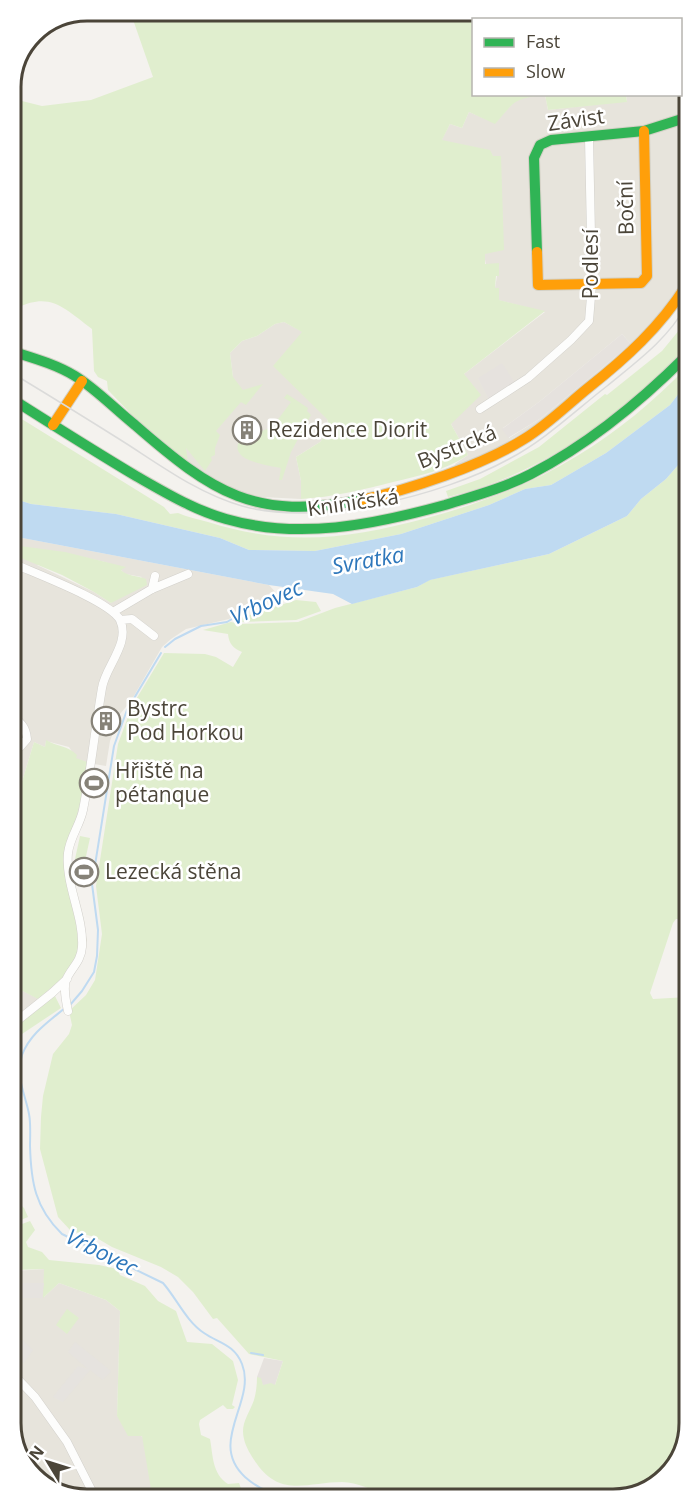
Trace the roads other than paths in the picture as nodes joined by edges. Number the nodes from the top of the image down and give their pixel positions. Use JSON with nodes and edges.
{"nodes":[{"id":1,"x":679,"y":120,"type":"edge"},
{"id":2,"x":644,"y":131,"type":"junction"},
{"id":3,"x":589,"y":138,"type":"junction"},
{"id":4,"x":592,"y":284,"type":"junction"},
{"id":5,"x":679,"y":297,"type":"edge"},
{"id":6,"x":21,"y":354,"type":"edge"},
{"id":7,"x":679,"y":364,"type":"edge"},
{"id":8,"x":82,"y":381,"type":"junction"},
{"id":9,"x":21,"y":405,"type":"edge"},
{"id":10,"x":480,"y":409,"type":"dead end"},
{"id":11,"x":53,"y":425,"type":"junction"},
{"id":12,"x":21,"y":567,"type":"edge"},
{"id":13,"x":188,"y":574,"type":"dead end"},
{"id":14,"x":155,"y":576,"type":"dead end"},
{"id":15,"x":152,"y":589,"type":"junction"},
{"id":16,"x":113,"y":612,"type":"junction"},
{"id":17,"x":120,"y":620,"type":"junction"},
{"id":18,"x":154,"y":636,"type":"dead end"},
{"id":19,"x":21,"y":722,"type":"edge"},
{"id":20,"x":21,"y":746,"type":"edge"},
{"id":21,"x":67,"y":979,"type":"junction"},
{"id":22,"x":67,"y":1007,"type":"dead end"},
{"id":23,"x":21,"y":1018,"type":"edge"},
{"id":24,"x":21,"y":1382,"type":"edge"},
{"id":25,"x":91,"y":1489,"type":"edge"}],
"edges":[{"from":1,"to":2,"type":"street","name":"Závist"},
{"from":2,"to":3,"type":"street","name":"Závist"},
{"from":2,"to":4,"type":"street","name":"Boční"},
{"from":3,"to":4,"type":"street","name":"Podlesí"},
{"from":3,"to":4,"type":"street","name":"Závist"},
{"from":4,"to":10,"type":"street","name":"Podlesí"},
{"from":5,"to":8,"type":"street","name":"Bystrcká"},
{"from":6,"to":8,"type":"street","name":"Bystrcká"},
{"from":7,"to":11,"type":"street","name":"Kníničská"},
{"from":8,"to":11,"type":"street"},
{"from":9,"to":11,"type":"street","name":"Kníničská"},
{"from":12,"to":16,"type":"street"},
{"from":13,"to":15,"type":"street"},
{"from":14,"to":15,"type":"street"},
{"from":15,"to":16,"type":"street"},
{"from":16,"to":17,"type":"street"},
{"from":17,"to":18,"type":"street"},
{"from":17,"to":21,"type":"street"},
{"from":19,"to":20,"type":"street"},
{"from":21,"to":22,"type":"street"},
{"from":21,"to":23,"type":"street"},
{"from":24,"to":25,"type":"street"}]}
